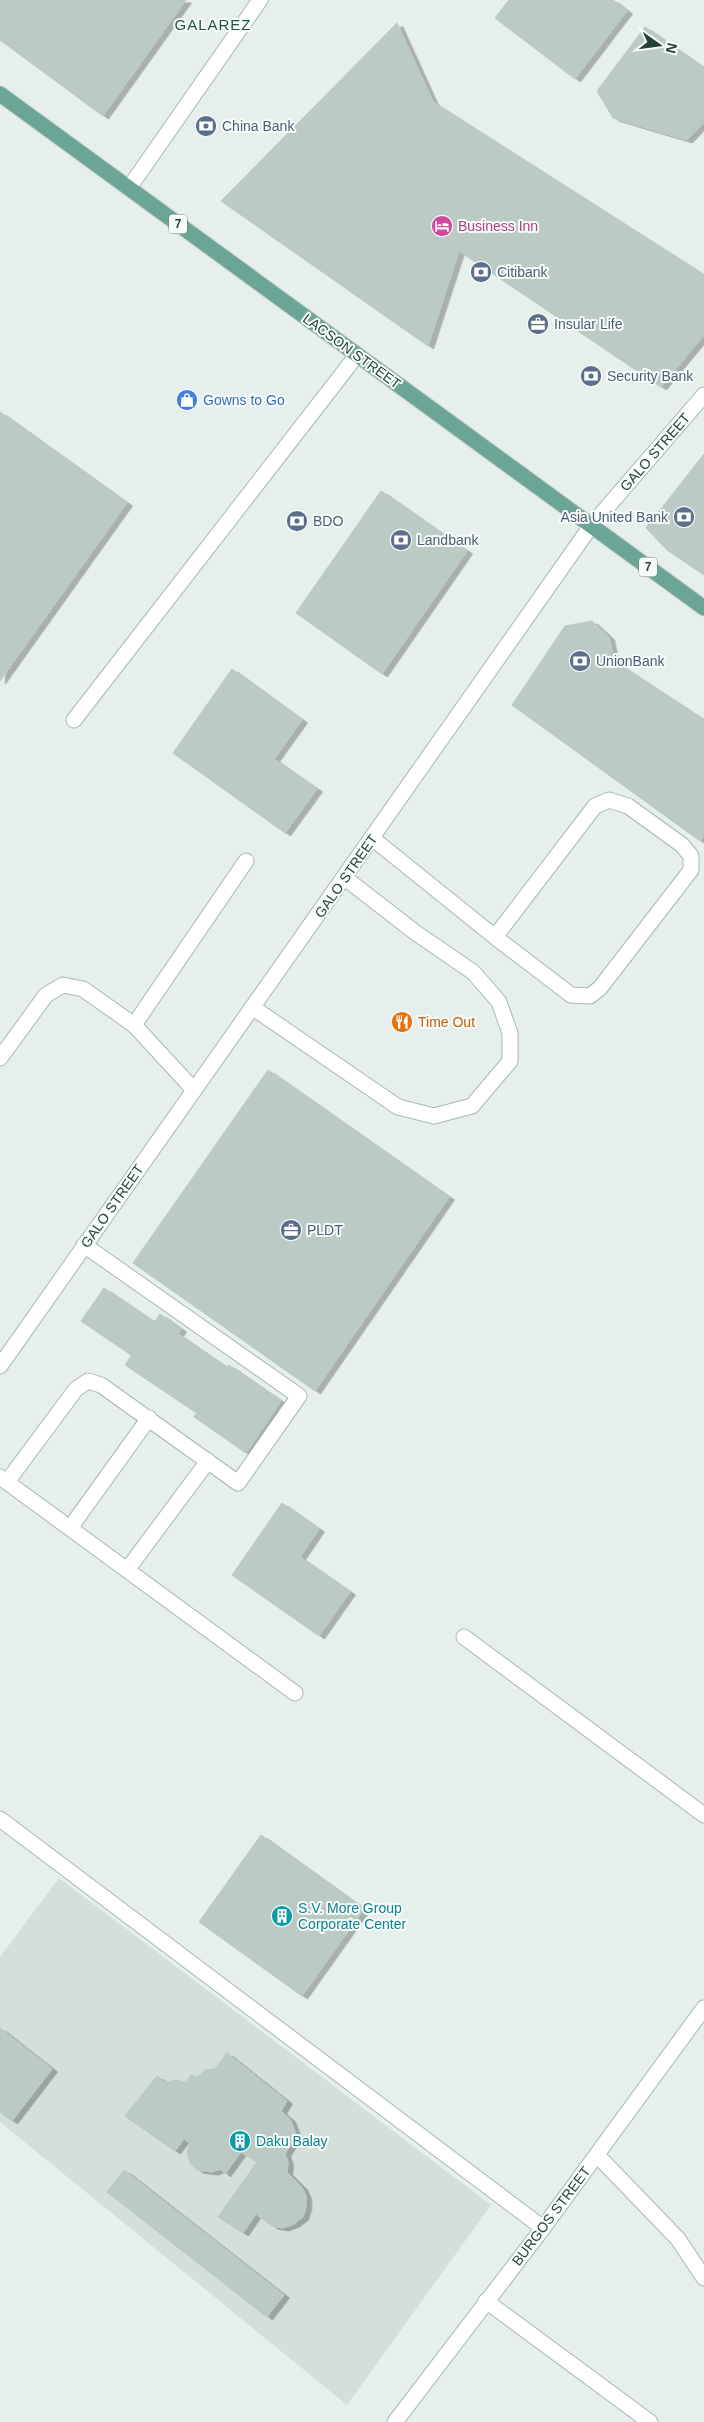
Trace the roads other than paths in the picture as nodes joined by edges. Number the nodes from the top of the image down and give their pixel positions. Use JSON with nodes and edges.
{"nodes":[{"id":1,"x":260,"y":0,"type":"edge"},
{"id":2,"x":0,"y":94,"type":"edge"},
{"id":3,"x":129,"y":188,"type":"junction"},
{"id":4,"x":357,"y":355,"type":"junction"},
{"id":5,"x":704,"y":395,"type":"edge"},
{"id":6,"x":591,"y":526,"type":"junction"},
{"id":7,"x":704,"y":608,"type":"edge"},
{"id":8,"x":74,"y":720,"type":"dead end"},
{"id":9,"x":372,"y":838,"type":"junction"},
{"id":10,"x":246,"y":861,"type":"dead end"},
{"id":11,"x":345,"y":878,"type":"junction"},
{"id":12,"x":495,"y":937,"type":"junction"},
{"id":13,"x":252,"y":1007,"type":"junction"},
{"id":14,"x":134,"y":1026,"type":"junction"},
{"id":15,"x":0,"y":1058,"type":"edge"},
{"id":16,"x":194,"y":1090,"type":"junction"},
{"id":17,"x":84,"y":1245,"type":"junction"},
{"id":18,"x":0,"y":1366,"type":"edge"},
{"id":19,"x":149,"y":1418,"type":"junction"},
{"id":20,"x":208,"y":1461,"type":"junction"},
{"id":21,"x":3,"y":1480,"type":"edge"},
{"id":22,"x":70,"y":1528,"type":"junction"},
{"id":23,"x":127,"y":1570,"type":"junction"},
{"id":24,"x":464,"y":1637,"type":"dead end"},
{"id":25,"x":295,"y":1693,"type":"dead end"},
{"id":26,"x":704,"y":1815,"type":"edge"},
{"id":27,"x":0,"y":1819,"type":"edge"},
{"id":28,"x":704,"y":2008,"type":"edge"},
{"id":29,"x":597,"y":2155,"type":"junction"},
{"id":30,"x":543,"y":2228,"type":"junction"},
{"id":31,"x":704,"y":2278,"type":"edge"},
{"id":32,"x":486,"y":2301,"type":"junction"},
{"id":33,"x":395,"y":2422,"type":"edge"},
{"id":34,"x":650,"y":2422,"type":"edge"}],
"edges":[{"from":1,"to":3,"type":"street"},
{"from":2,"to":3,"type":"main road","name":"LACSON STREET","number":"7"},
{"from":3,"to":4,"type":"main road","name":"LACSON STREET","number":"7"},
{"from":4,"to":6,"type":"main road","name":"LACSON STREET","number":"7"},
{"from":4,"to":8,"type":"street"},
{"from":5,"to":6,"type":"street","name":"GALO STREET"},
{"from":6,"to":7,"type":"main road","name":"LACSON STREET","number":"7"},
{"from":6,"to":9,"type":"street","name":"GALO STREET"},
{"from":9,"to":11,"type":"street","name":"GALO STREET"},
{"from":9,"to":12,"type":"street"},
{"from":10,"to":14,"type":"street"},
{"from":11,"to":13,"type":"street","name":"GALO STREET"},
{"from":11,"to":13,"type":"street"},
{"from":12,"to":12,"type":"street"},
{"from":13,"to":16,"type":"street","name":"GALO STREET"},
{"from":14,"to":15,"type":"street"},
{"from":14,"to":16,"type":"street"},
{"from":16,"to":17,"type":"street","name":"GALO STREET"},
{"from":17,"to":18,"type":"street","name":"GALO STREET"},
{"from":17,"to":20,"type":"street"},
{"from":19,"to":20,"type":"street"},
{"from":19,"to":21,"type":"street"},
{"from":19,"to":22,"type":"street"},
{"from":20,"to":23,"type":"street"},
{"from":21,"to":22,"type":"street"},
{"from":22,"to":23,"type":"street"},
{"from":23,"to":25,"type":"street"},
{"from":24,"to":26,"type":"street"},
{"from":27,"to":30,"type":"street"},
{"from":28,"to":29,"type":"street","name":"BURGOS STREET"},
{"from":29,"to":30,"type":"street","name":"BURGOS STREET"},
{"from":29,"to":31,"type":"street"},
{"from":30,"to":32,"type":"street","name":"BURGOS STREET"},
{"from":32,"to":33,"type":"street","name":"BURGOS STREET"},
{"from":32,"to":34,"type":"street"}]}
